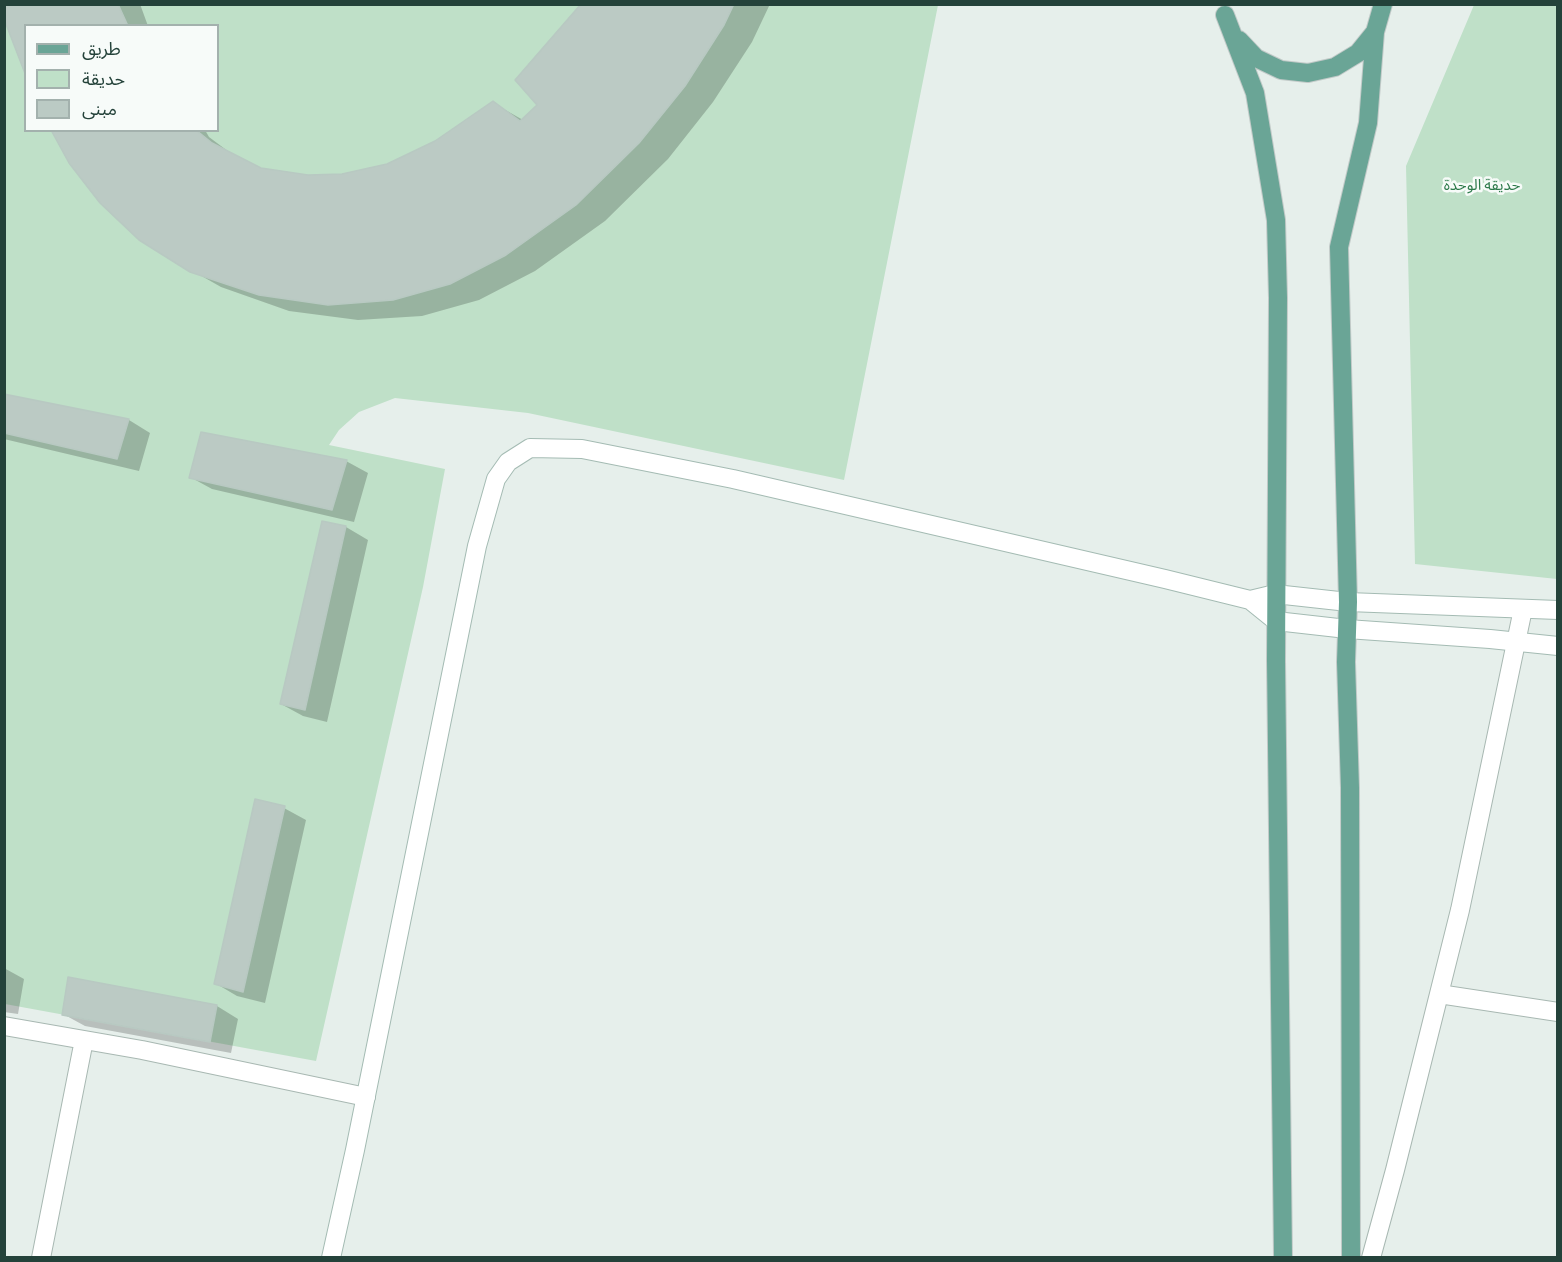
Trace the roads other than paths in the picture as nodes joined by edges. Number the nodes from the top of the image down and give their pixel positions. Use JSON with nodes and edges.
{"nodes":[{"id":1,"x":1384,"y":5,"type":"edge"},
{"id":2,"x":1224,"y":10,"type":"edge"},
{"id":3,"x":1375,"y":32,"type":"junction"},
{"id":4,"x":1275,"y":594,"type":"junction"},
{"id":5,"x":1250,"y":600,"type":"junction"},
{"id":6,"x":1348,"y":602,"type":"junction"},
{"id":7,"x":1523,"y":609,"type":"junction"},
{"id":8,"x":1557,"y":610,"type":"edge"},
{"id":9,"x":1276,"y":621,"type":"junction"},
{"id":10,"x":1347,"y":629,"type":"junction"},
{"id":11,"x":1517,"y":642,"type":"junction"},
{"id":12,"x":1557,"y":646,"type":"edge"},
{"id":13,"x":1439,"y":994,"type":"junction"},
{"id":14,"x":1557,"y":1012,"type":"edge"},
{"id":15,"x":4,"y":1026,"type":"edge"},
{"id":16,"x":84,"y":1040,"type":"junction"},
{"id":17,"x":366,"y":1096,"type":"junction"},
{"id":18,"x":41,"y":1257,"type":"edge"},
{"id":19,"x":331,"y":1257,"type":"edge"},
{"id":20,"x":1283,"y":1257,"type":"edge"},
{"id":21,"x":1351,"y":1257,"type":"edge"},
{"id":22,"x":1371,"y":1257,"type":"edge"}],
"edges":[{"from":1,"to":3,"type":"main road"},
{"from":2,"to":3,"type":"main road"},
{"from":2,"to":4,"type":"main road"},
{"from":3,"to":6,"type":"main road"},
{"from":4,"to":5,"type":"street"},
{"from":4,"to":6,"type":"street"},
{"from":4,"to":9,"type":"main road"},
{"from":5,"to":9,"type":"street"},
{"from":5,"to":17,"type":"street"},
{"from":6,"to":7,"type":"street"},
{"from":6,"to":10,"type":"main road"},
{"from":7,"to":8,"type":"street"},
{"from":7,"to":11,"type":"street"},
{"from":9,"to":10,"type":"street"},
{"from":9,"to":20,"type":"main road"},
{"from":10,"to":11,"type":"street"},
{"from":10,"to":21,"type":"main road"},
{"from":11,"to":12,"type":"street"},
{"from":11,"to":13,"type":"street"},
{"from":13,"to":14,"type":"street"},
{"from":13,"to":22,"type":"street"},
{"from":15,"to":16,"type":"street"},
{"from":16,"to":17,"type":"street"},
{"from":16,"to":18,"type":"street"},
{"from":17,"to":19,"type":"street"}]}
